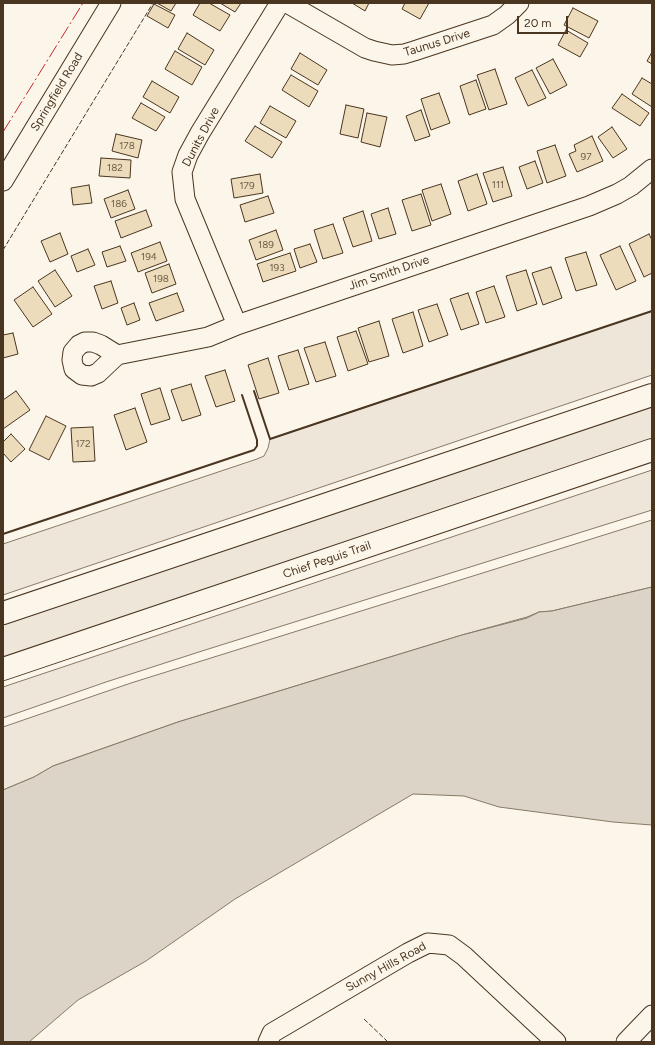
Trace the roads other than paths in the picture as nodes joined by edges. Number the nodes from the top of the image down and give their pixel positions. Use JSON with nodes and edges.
{"nodes":[{"id":1,"x":111,"y":3,"type":"edge"},
{"id":2,"x":280,"y":3,"type":"edge"},
{"id":3,"x":288,"y":3,"type":"edge"},
{"id":4,"x":519,"y":3,"type":"edge"},
{"id":5,"x":652,"y":169,"type":"edge"},
{"id":6,"x":3,"y":181,"type":"edge"},
{"id":7,"x":237,"y":325,"type":"junction"},
{"id":8,"x":117,"y":355,"type":"dead end"},
{"id":9,"x":652,"y":395,"type":"edge"},
{"id":10,"x":652,"y":450,"type":"edge"},
{"id":11,"x":3,"y":613,"type":"edge"},
{"id":12,"x":3,"y":669,"type":"edge"},
{"id":13,"x":652,"y":1015,"type":"edge"},
{"id":14,"x":268,"y":1042,"type":"edge"},
{"id":15,"x":556,"y":1042,"type":"edge"},
{"id":16,"x":626,"y":1042,"type":"edge"}],
"edges":[{"from":1,"to":6,"type":"street","name":"Springfield Road"},
{"from":2,"to":7,"type":"street","name":"Dunits Drive"},
{"from":3,"to":4,"type":"street","name":"Taunus Drive"},
{"from":5,"to":7,"type":"street","name":"Jim Smith Drive"},
{"from":7,"to":8,"type":"street","name":"Jim Smith Drive"},
{"from":9,"to":11,"type":"main road"},
{"from":10,"to":12,"type":"main road","name":"Chief Peguis Trail"},
{"from":13,"to":16,"type":"street"},
{"from":14,"to":15,"type":"street","name":"Sunny Hills Road"}]}
